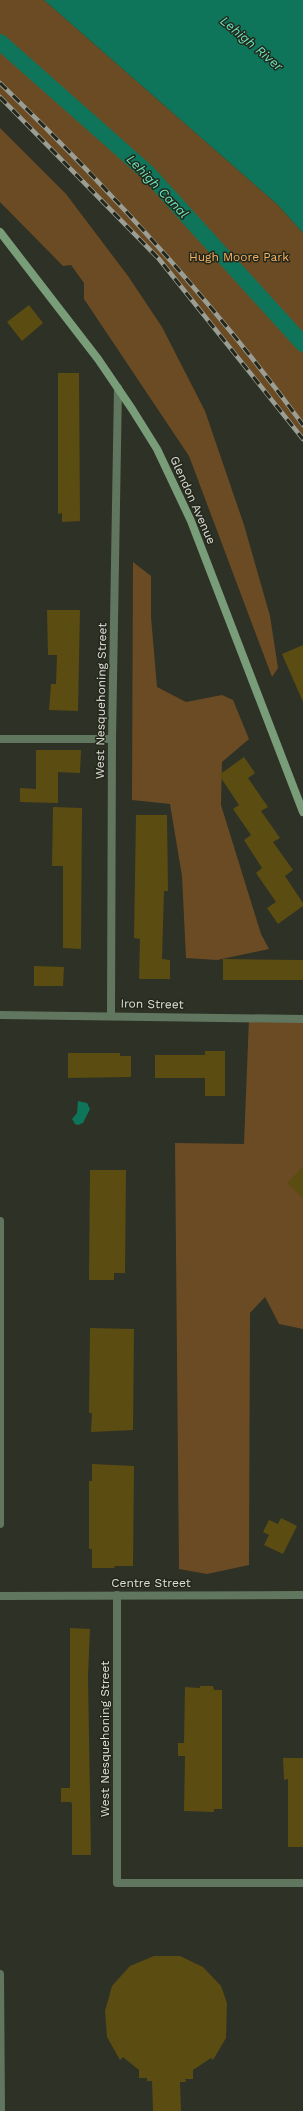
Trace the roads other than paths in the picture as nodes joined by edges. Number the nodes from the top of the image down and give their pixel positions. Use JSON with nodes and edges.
{"nodes":[{"id":1,"x":0,"y":232,"type":"edge"},
{"id":2,"x":118,"y":388,"type":"junction"},
{"id":3,"x":0,"y":739,"type":"edge"},
{"id":4,"x":112,"y":739,"type":"junction"},
{"id":5,"x":303,"y":812,"type":"edge"},
{"id":6,"x":0,"y":1015,"type":"edge"},
{"id":7,"x":111,"y":1015,"type":"junction"},
{"id":8,"x":303,"y":1019,"type":"edge"},
{"id":9,"x":0,"y":1221,"type":"edge"},
{"id":10,"x":1,"y":1304,"type":"edge"},
{"id":11,"x":0,"y":1524,"type":"edge"},
{"id":12,"x":117,"y":1595,"type":"junction"},
{"id":13,"x":303,"y":1595,"type":"edge"},
{"id":14,"x":0,"y":1596,"type":"edge"},
{"id":15,"x":303,"y":1883,"type":"edge"},
{"id":16,"x":0,"y":1974,"type":"edge"},
{"id":17,"x":1,"y":2111,"type":"edge"}],
"edges":[{"from":1,"to":2,"type":"street","name":"Glendon Avenue"},
{"from":2,"to":4,"type":"street","name":"West Nesquehoning Street"},
{"from":2,"to":5,"type":"street","name":"Glendon Avenue"},
{"from":3,"to":4,"type":"street"},
{"from":4,"to":7,"type":"street","name":"West Nesquehoning Street"},
{"from":6,"to":7,"type":"street","name":"Iron Street"},
{"from":7,"to":8,"type":"street","name":"Iron Street"},
{"from":9,"to":10,"type":"street"},
{"from":10,"to":11,"type":"street"},
{"from":12,"to":13,"type":"street","name":"Centre Street"},
{"from":12,"to":14,"type":"street","name":"Centre Street"},
{"from":12,"to":15,"type":"street","name":"West Nesquehoning Street"},
{"from":16,"to":17,"type":"street"}]}
